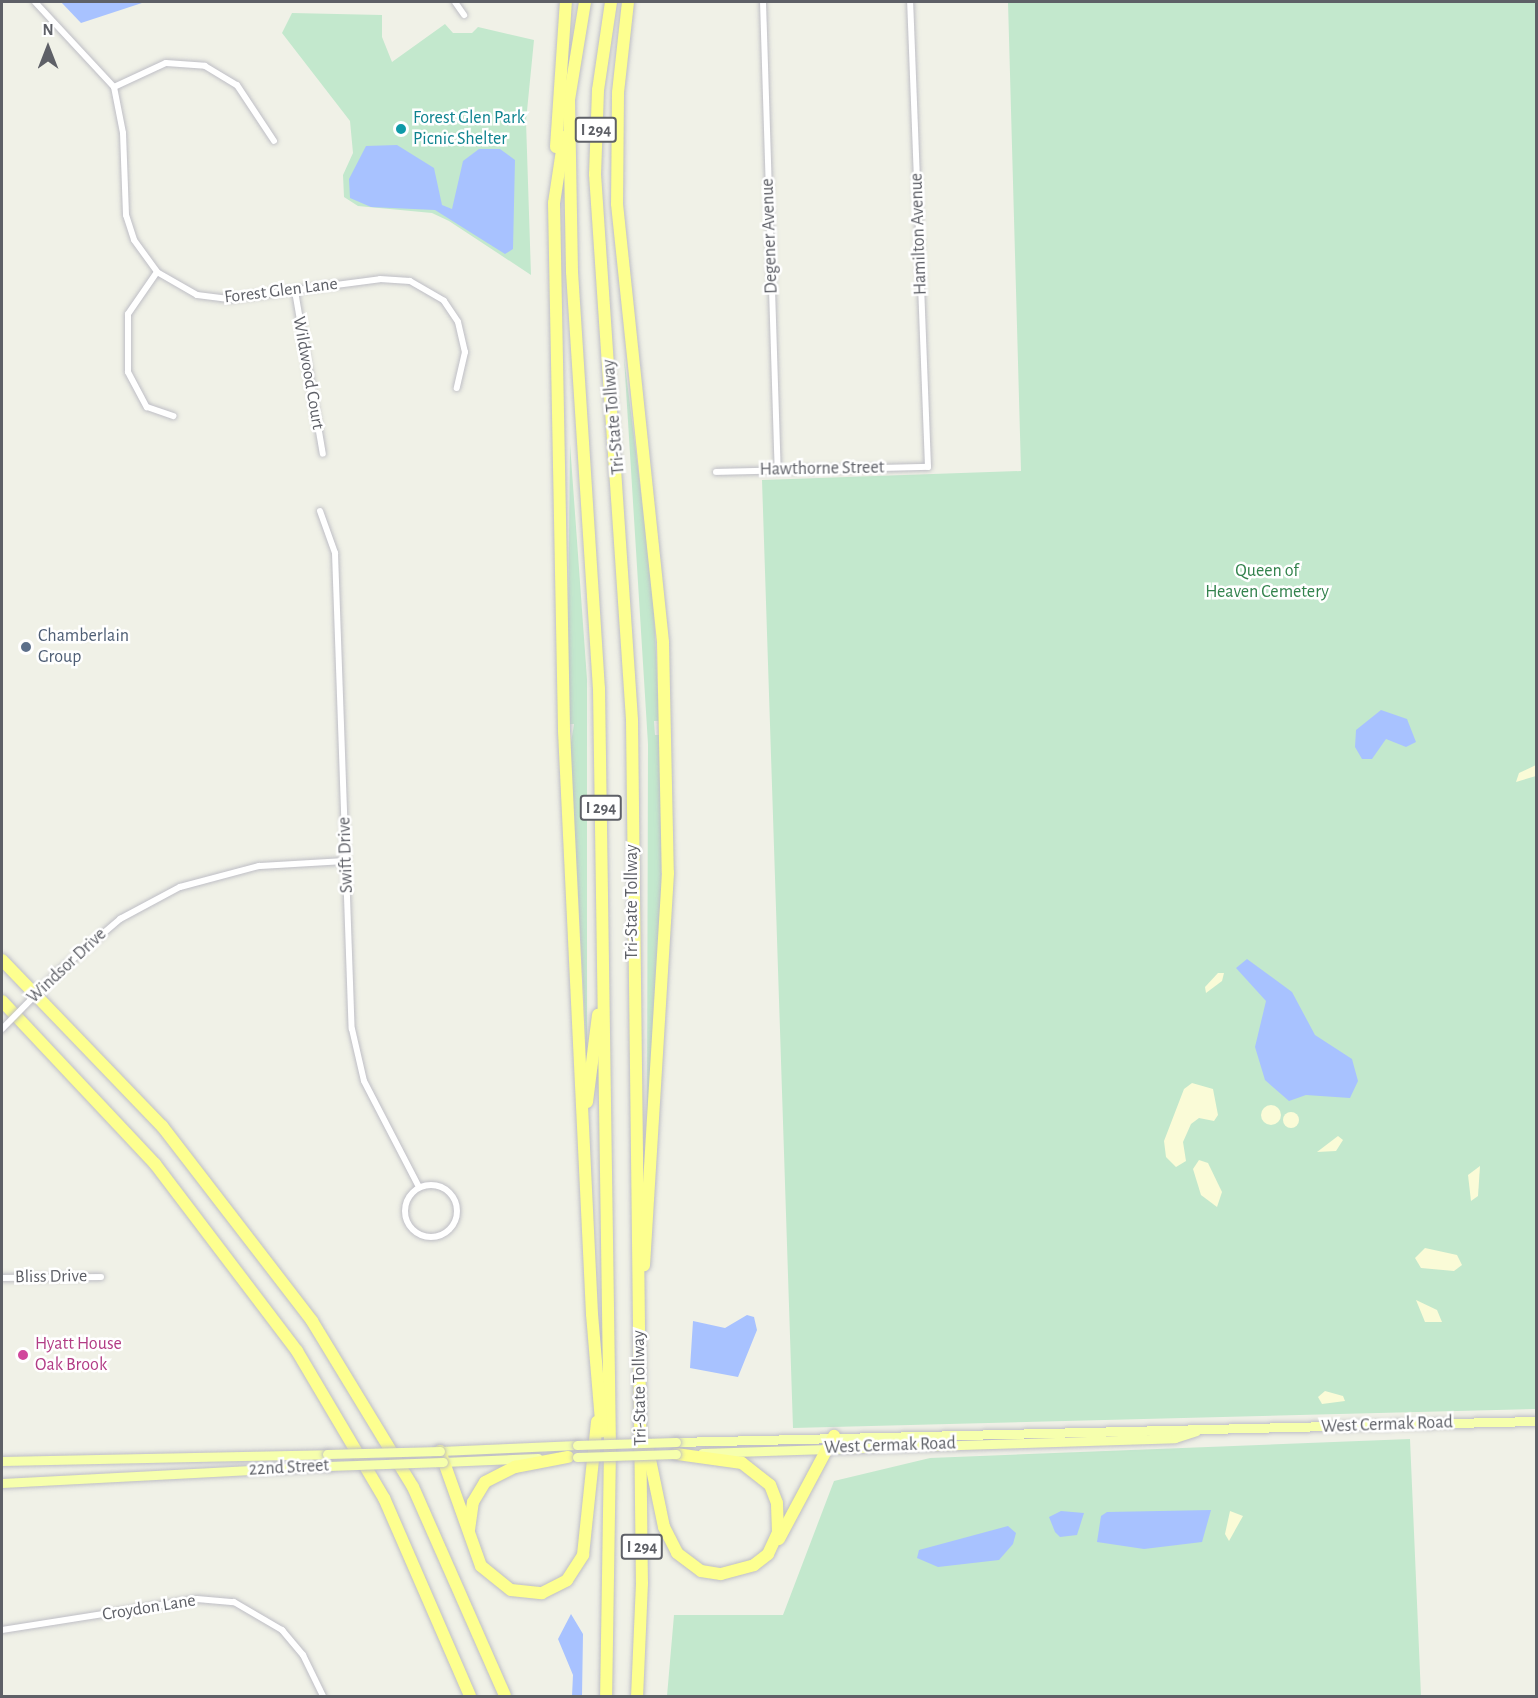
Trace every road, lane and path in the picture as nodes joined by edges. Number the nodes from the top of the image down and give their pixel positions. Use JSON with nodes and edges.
{"nodes":[{"id":1,"x":35,"y":2,"type":"edge"},
{"id":2,"x":455,"y":2,"type":"edge"},
{"id":3,"x":566,"y":2,"type":"edge"},
{"id":4,"x":585,"y":2,"type":"edge"},
{"id":5,"x":611,"y":2,"type":"edge"},
{"id":6,"x":628,"y":2,"type":"edge"},
{"id":7,"x":763,"y":2,"type":"edge"},
{"id":8,"x":910,"y":2,"type":"edge"},
{"id":9,"x":464,"y":15,"type":"dead end"},
{"id":10,"x":114,"y":87,"type":"junction"},
{"id":11,"x":569,"y":100,"type":"junction"},
{"id":12,"x":274,"y":141,"type":"dead end"},
{"id":13,"x":554,"y":203,"type":"junction"},
{"id":14,"x":157,"y":272,"type":"junction"},
{"id":15,"x":295,"y":291,"type":"junction"},
{"id":16,"x":457,"y":388,"type":"dead end"},
{"id":17,"x":173,"y":416,"type":"dead end"},
{"id":18,"x":323,"y":454,"type":"dead end"},
{"id":19,"x":928,"y":467,"type":"joint"},
{"id":20,"x":778,"y":470,"type":"junction"},
{"id":21,"x":716,"y":472,"type":"dead end"},
{"id":22,"x":320,"y":511,"type":"dead end"},
{"id":23,"x":346,"y":861,"type":"junction"},
{"id":24,"x":2,"y":960,"type":"edge"},
{"id":25,"x":603,"y":991,"type":"junction"},
{"id":26,"x":2,"y":1001,"type":"edge"},
{"id":27,"x":2,"y":1029,"type":"edge"},
{"id":28,"x":583,"y":1160,"type":"junction"},
{"id":29,"x":419,"y":1187,"type":"junction"},
{"id":30,"x":101,"y":1277,"type":"dead end"},
{"id":31,"x":2,"y":1278,"type":"edge"},
{"id":32,"x":639,"y":1332,"type":"junction"},
{"id":33,"x":598,"y":1385,"type":"junction"},
{"id":34,"x":640,"y":1398,"type":"junction"},
{"id":35,"x":1536,"y":1420,"type":"edge"},
{"id":36,"x":833,"y":1442,"type":"junction"},
{"id":37,"x":577,"y":1445,"type":"joint"},
{"id":38,"x":676,"y":1448,"type":"junction"},
{"id":39,"x":442,"y":1457,"type":"junction"},
{"id":40,"x":572,"y":1457,"type":"junction"},
{"id":41,"x":2,"y":1461,"type":"edge"},
{"id":42,"x":2,"y":1483,"type":"edge"},
{"id":43,"x":610,"y":1516,"type":"junction"},
{"id":44,"x":469,"y":1541,"type":"junction"},
{"id":45,"x":768,"y":1554,"type":"junction"},
{"id":46,"x":2,"y":1630,"type":"edge"},
{"id":47,"x":323,"y":1696,"type":"edge"},
{"id":48,"x":470,"y":1696,"type":"edge"},
{"id":49,"x":505,"y":1696,"type":"edge"},
{"id":50,"x":606,"y":1696,"type":"edge"},
{"id":51,"x":636,"y":1696,"type":"edge"}],
"edges":[{"from":1,"to":10,"type":"street"},
{"from":2,"to":9,"type":"street"},
{"from":3,"to":13,"type":"highway"},
{"from":4,"to":11,"type":"highway","name":"Tri-State Tollway","number":"I 294"},
{"from":5,"to":32,"type":"highway","name":"Tri-State Tollway","number":"I 294"},
{"from":6,"to":32,"type":"highway"},
{"from":7,"to":20,"type":"street","name":"Degener Avenue"},
{"from":8,"to":19,"type":"street","name":"Hamilton Avenue"},
{"from":10,"to":12,"type":"street"},
{"from":10,"to":14,"type":"street","name":"Forest Glen Lane"},
{"from":11,"to":13,"type":"highway"},
{"from":11,"to":25,"type":"highway","name":"Tri-State Tollway","number":"I 294"},
{"from":13,"to":28,"type":"highway"},
{"from":14,"to":15,"type":"street","name":"Forest Glen Lane"},
{"from":14,"to":17,"type":"street"},
{"from":15,"to":16,"type":"street","name":"Forest Glen Lane"},
{"from":15,"to":18,"type":"street","name":"Wildwood Court"},
{"from":19,"to":20,"type":"street","name":"Hawthorne Street"},
{"from":20,"to":21,"type":"street","name":"Hawthorne Street"},
{"from":22,"to":23,"type":"street","name":"Swift Drive"},
{"from":23,"to":27,"type":"street","name":"Windsor Drive","bridge":true},
{"from":23,"to":29,"type":"street","name":"Swift Drive"},
{"from":24,"to":49,"type":"highway"},
{"from":25,"to":28,"type":"highway"},
{"from":25,"to":43,"type":"highway","name":"Tri-State Tollway","number":"I 294"},
{"from":26,"to":48,"type":"highway"},
{"from":28,"to":33,"type":"highway"},
{"from":29,"to":29,"type":"street"},
{"from":30,"to":31,"type":"street","name":"Bliss Drive"},
{"from":32,"to":34,"type":"highway","name":"Tri-State Tollway","number":"I 294"},
{"from":33,"to":43,"type":"highway"},
{"from":33,"to":44,"type":"highway"},
{"from":34,"to":45,"type":"highway"},
{"from":34,"to":51,"type":"highway","name":"Tri-State Tollway","number":"I 294"},
{"from":35,"to":36,"type":"main road","name":"West Cermak Road"},
{"from":36,"to":38,"type":"main road","name":"West Cermak Road"},
{"from":36,"to":45,"type":"highway"},
{"from":37,"to":38,"type":"main road","name":"West Cermak Road","bridge":true},
{"from":37,"to":39,"type":"main road","name":"22nd Street"},
{"from":38,"to":40,"type":"main road","name":"West Cermak Road","bridge":true},
{"from":38,"to":45,"type":"highway"},
{"from":39,"to":40,"type":"main road","name":"22nd Street"},
{"from":39,"to":41,"type":"main road","name":"22nd Street","bridge":true},
{"from":39,"to":42,"type":"main road","name":"22nd Street","bridge":true},
{"from":39,"to":44,"type":"highway"},
{"from":40,"to":44,"type":"highway"},
{"from":43,"to":50,"type":"highway","name":"Tri-State Tollway","number":"I 294"},
{"from":46,"to":47,"type":"street","name":"Croydon Lane"}]}
